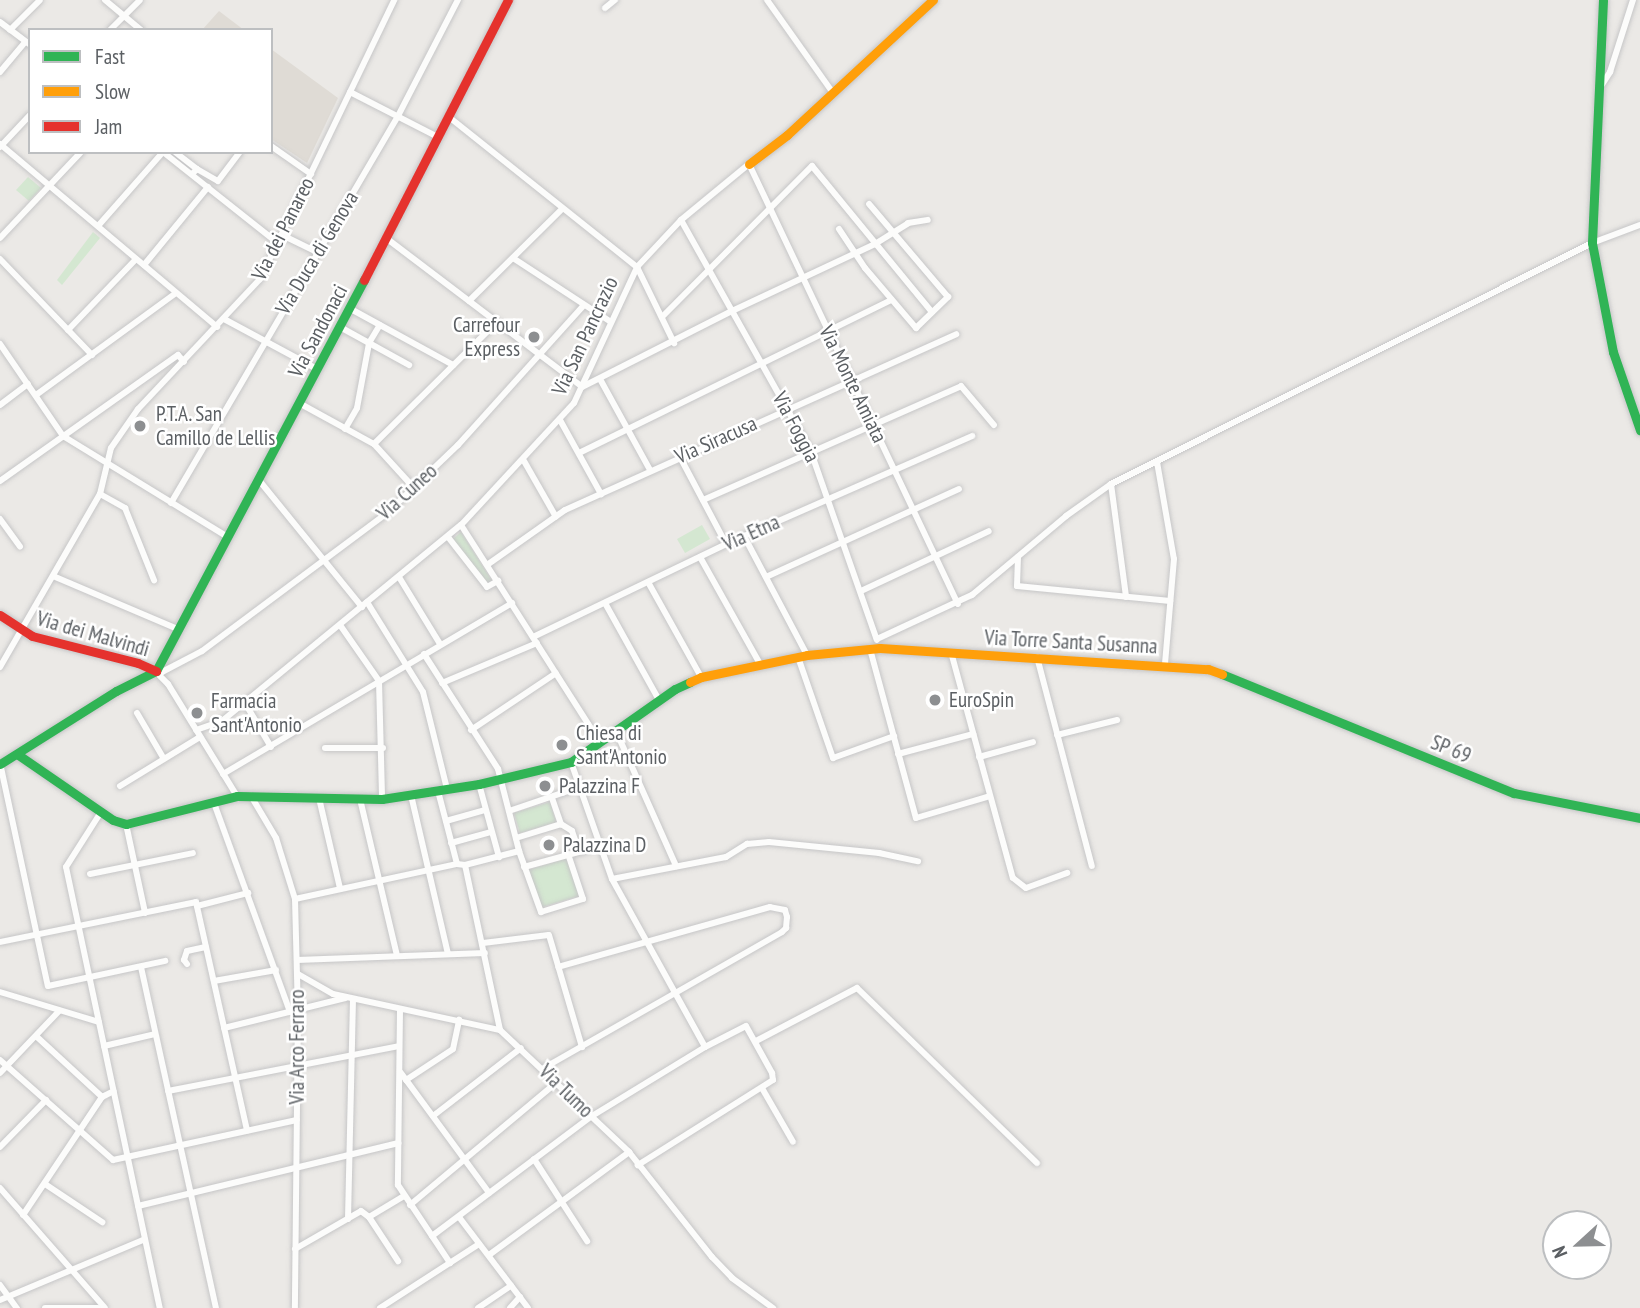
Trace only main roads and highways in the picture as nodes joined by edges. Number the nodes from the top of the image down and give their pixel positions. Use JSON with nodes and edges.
{"nodes":[{"id":1,"x":508,"y":0,"type":"edge"},
{"id":2,"x":933,"y":0,"type":"edge"},
{"id":3,"x":1603,"y":0,"type":"edge"},
{"id":4,"x":749,"y":164,"type":"road end"},
{"id":5,"x":1640,"y":430,"type":"edge"},
{"id":6,"x":0,"y":615,"type":"edge"},
{"id":7,"x":156,"y":671,"type":"junction"},
{"id":8,"x":1257,"y":688,"type":"joint"},
{"id":9,"x":17,"y":754,"type":"junction"},
{"id":10,"x":0,"y":764,"type":"edge"},
{"id":11,"x":1640,"y":818,"type":"edge"}],
"edges":[{"from":1,"to":7,"type":"main road","name":"Via Sandonaci"},
{"from":2,"to":4,"type":"main road","name":"Via San Pancrazio"},
{"from":3,"to":5,"type":"main road"},
{"from":6,"to":7,"type":"main road","name":"Via dei Malvindi"},
{"from":7,"to":9,"type":"main road"},
{"from":8,"to":9,"type":"main road","name":"Via Torre Santa Susanna"},
{"from":8,"to":11,"type":"main road","name":"SP 69"},
{"from":9,"to":10,"type":"main road"}]}
